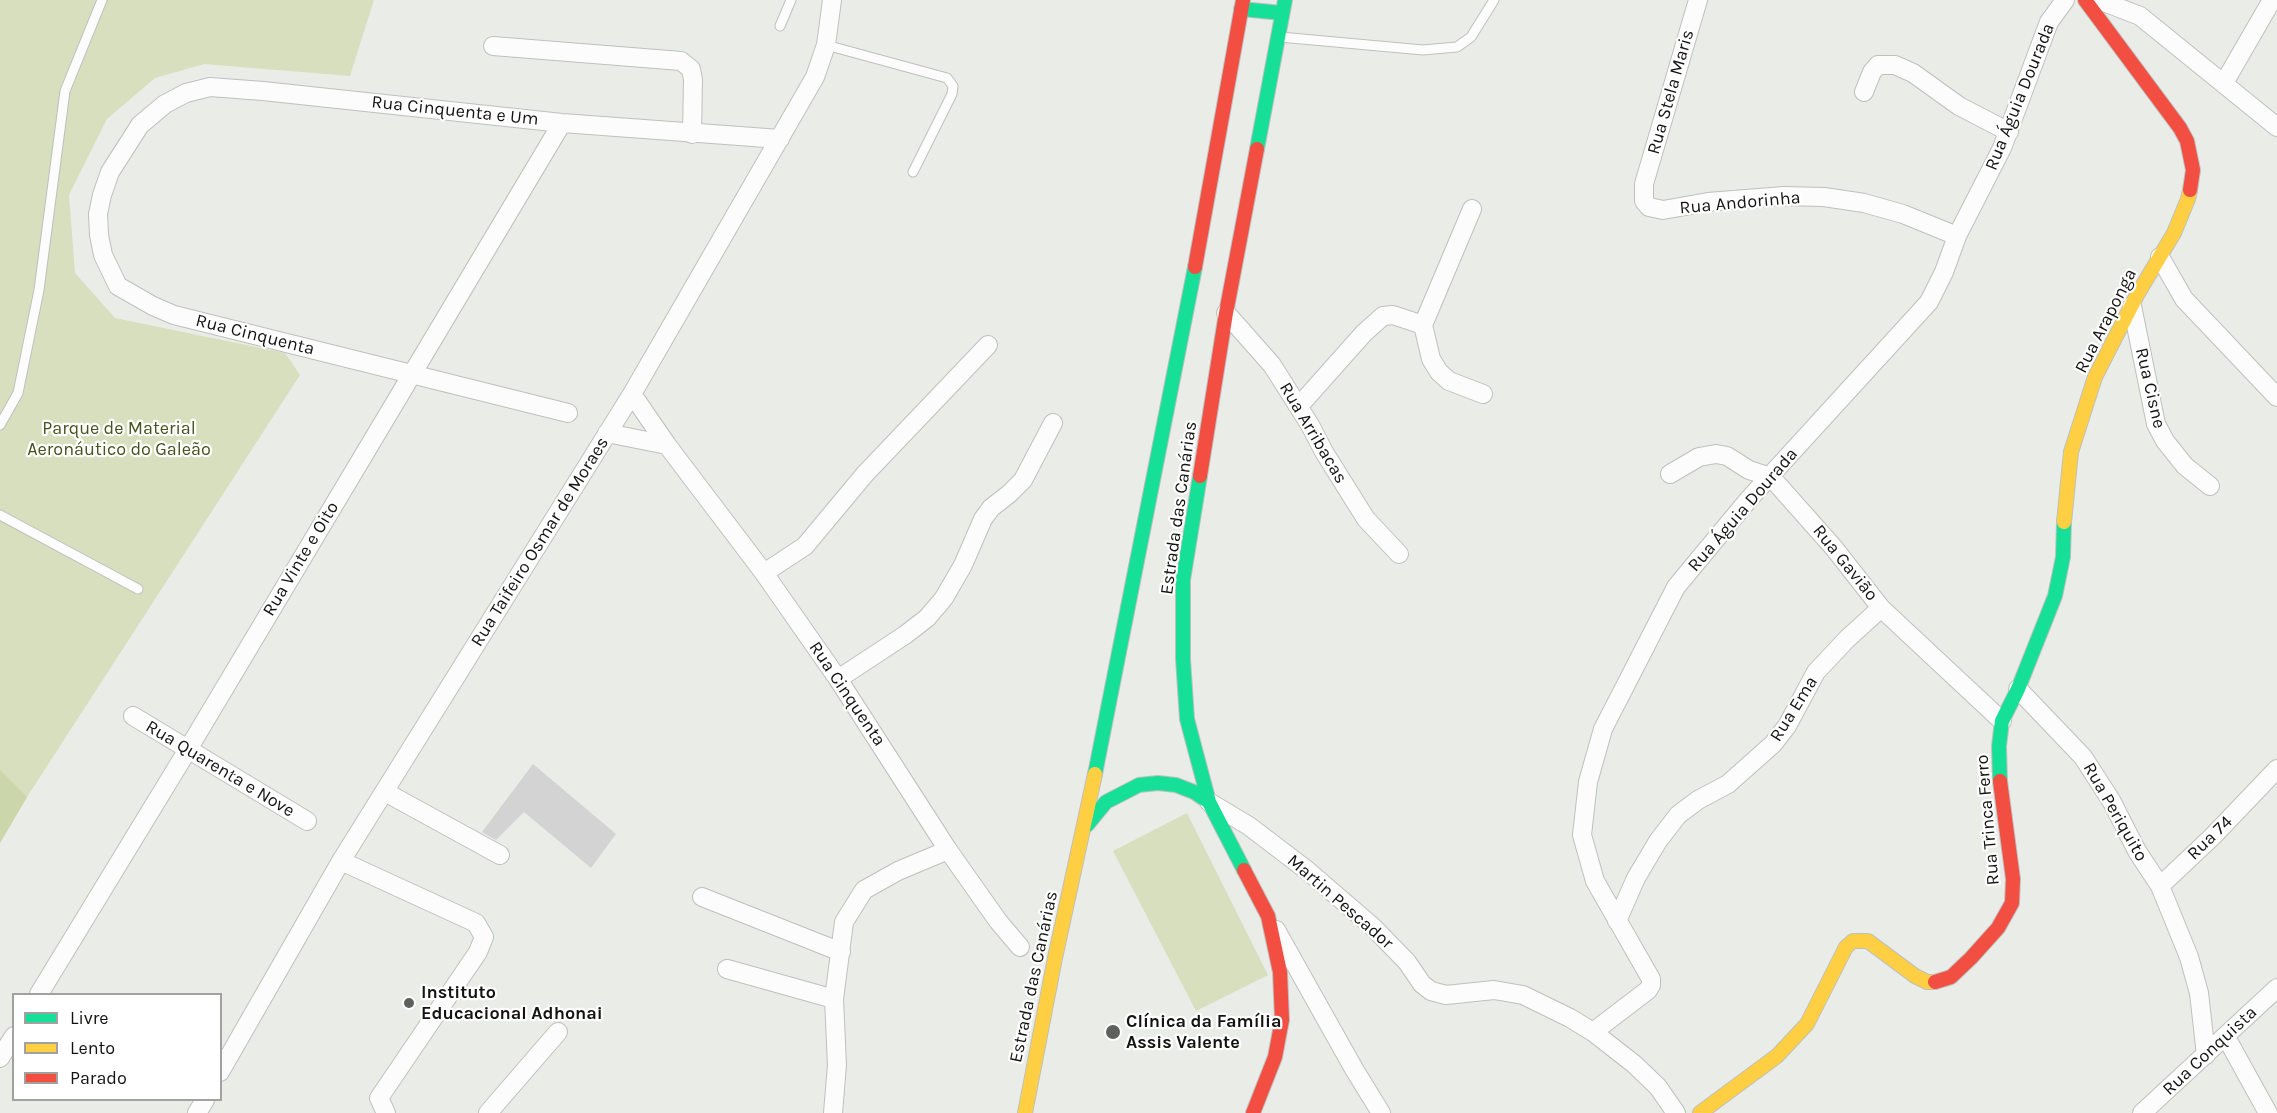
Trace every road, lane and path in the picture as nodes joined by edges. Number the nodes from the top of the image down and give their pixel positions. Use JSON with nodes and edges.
{"nodes":[{"id":1,"x":102,"y":0,"type":"edge"},
{"id":2,"x":790,"y":0,"type":"edge"},
{"id":3,"x":832,"y":0,"type":"edge"},
{"id":4,"x":1494,"y":0,"type":"edge"},
{"id":5,"x":1698,"y":0,"type":"edge"},
{"id":6,"x":2065,"y":0,"type":"edge"},
{"id":7,"x":2085,"y":0,"type":"edge"},
{"id":8,"x":2098,"y":0,"type":"edge"},
{"id":9,"x":2272,"y":0,"type":"edge"},
{"id":10,"x":1242,"y":4,"type":"edge"},
{"id":11,"x":1284,"y":7,"type":"edge"},
{"id":12,"x":780,"y":27,"type":"dead end"},
{"id":13,"x":1278,"y":36,"type":"junction"},
{"id":14,"x":826,"y":45,"type":"junction"},
{"id":15,"x":493,"y":46,"type":"dead end"},
{"id":16,"x":2224,"y":83,"type":"junction"},
{"id":17,"x":1864,"y":92,"type":"dead end"},
{"id":18,"x":562,"y":123,"type":"junction"},
{"id":19,"x":140,"y":125,"type":"joint"},
{"id":20,"x":2277,"y":127,"type":"edge"},
{"id":21,"x":2008,"y":132,"type":"junction"},
{"id":22,"x":692,"y":134,"type":"junction"},
{"id":23,"x":780,"y":139,"type":"junction"},
{"id":24,"x":913,"y":172,"type":"dead end"},
{"id":25,"x":1644,"y":184,"type":"joint"},
{"id":26,"x":1472,"y":210,"type":"dead end"},
{"id":27,"x":1957,"y":236,"type":"junction"},
{"id":28,"x":2160,"y":257,"type":"junction"},
{"id":29,"x":2132,"y":306,"type":"junction"},
{"id":30,"x":1226,"y":313,"type":"junction"},
{"id":31,"x":1423,"y":325,"type":"junction"},
{"id":32,"x":988,"y":345,"type":"dead end"},
{"id":33,"x":412,"y":373,"type":"junction"},
{"id":34,"x":632,"y":394,"type":"junction"},
{"id":35,"x":1483,"y":394,"type":"dead end"},
{"id":36,"x":2277,"y":397,"type":"edge"},
{"id":37,"x":1299,"y":406,"type":"junction"},
{"id":38,"x":568,"y":413,"type":"dead end"},
{"id":39,"x":1053,"y":423,"type":"dead end"},
{"id":40,"x":0,"y":425,"type":"edge"},
{"id":41,"x":607,"y":434,"type":"junction"},
{"id":42,"x":667,"y":445,"type":"junction"},
{"id":43,"x":1670,"y":474,"type":"dead end"},
{"id":44,"x":1771,"y":477,"type":"junction"},
{"id":45,"x":2210,"y":486,"type":"dead end"},
{"id":46,"x":0,"y":515,"type":"edge"},
{"id":47,"x":1398,"y":554,"type":"dead end"},
{"id":48,"x":764,"y":573,"type":"junction"},
{"id":49,"x":138,"y":589,"type":"dead end"},
{"id":50,"x":1881,"y":608,"type":"junction"},
{"id":51,"x":838,"y":680,"type":"junction"},
{"id":52,"x":2018,"y":689,"type":"junction"},
{"id":53,"x":133,"y":716,"type":"dead end"},
{"id":54,"x":2002,"y":721,"type":"junction"},
{"id":55,"x":187,"y":751,"type":"junction"},
{"id":56,"x":2277,"y":769,"type":"edge"},
{"id":57,"x":385,"y":792,"type":"junction"},
{"id":58,"x":1209,"y":802,"type":"junction"},
{"id":59,"x":307,"y":821,"type":"dead end"},
{"id":60,"x":1084,"y":831,"type":"junction"},
{"id":61,"x":948,"y":850,"type":"junction"},
{"id":62,"x":500,"y":855,"type":"dead end"},
{"id":63,"x":341,"y":861,"type":"junction"},
{"id":64,"x":2160,"y":886,"type":"junction"},
{"id":65,"x":702,"y":897,"type":"dead end"},
{"id":66,"x":1268,"y":916,"type":"junction"},
{"id":67,"x":1617,"y":921,"type":"junction"},
{"id":68,"x":1020,"y":947,"type":"dead end"},
{"id":69,"x":841,"y":952,"type":"junction"},
{"id":70,"x":727,"y":969,"type":"dead end"},
{"id":71,"x":2277,"y":988,"type":"edge"},
{"id":72,"x":40,"y":993,"type":"edge"},
{"id":73,"x":834,"y":999,"type":"junction"},
{"id":74,"x":558,"y":1032,"type":"dead end"},
{"id":75,"x":1593,"y":1032,"type":"junction"},
{"id":76,"x":2226,"y":1037,"type":"junction"},
{"id":77,"x":12,"y":1039,"type":"edge"},
{"id":78,"x":2206,"y":1055,"type":"junction"},
{"id":79,"x":0,"y":1058,"type":"edge"},
{"id":80,"x":222,"y":1069,"type":"edge"},
{"id":81,"x":386,"y":1113,"type":"edge"},
{"id":82,"x":488,"y":1113,"type":"edge"},
{"id":83,"x":833,"y":1113,"type":"edge"},
{"id":84,"x":1025,"y":1113,"type":"edge"},
{"id":85,"x":1253,"y":1113,"type":"edge"},
{"id":86,"x":1381,"y":1113,"type":"edge"},
{"id":87,"x":1676,"y":1113,"type":"edge"},
{"id":88,"x":1700,"y":1113,"type":"edge"},
{"id":89,"x":2142,"y":1113,"type":"edge"},
{"id":90,"x":2268,"y":1113,"type":"edge"}],
"edges":[{"from":1,"to":40,"type":"lane"},
{"from":2,"to":12,"type":"lane"},
{"from":3,"to":14,"type":"street","name":"Rua Taifeiro Osmar de Moraes"},
{"from":4,"to":13,"type":"lane"},
{"from":5,"to":25,"type":"street","name":"Rua Stela Maris"},
{"from":6,"to":21,"type":"street","name":"Rua Águia Dourada"},
{"from":7,"to":28,"type":"main road","name":"Rua Araponga"},
{"from":8,"to":16,"type":"street"},
{"from":9,"to":16,"type":"street"},
{"from":10,"to":11,"type":"main road"},
{"from":10,"to":60,"type":"main road","name":"Estrada das Canárias"},
{"from":11,"to":13,"type":"main road","name":"Estrada das Canárias"},
{"from":13,"to":30,"type":"main road","name":"Estrada das Canárias"},
{"from":14,"to":23,"type":"street","name":"Rua Taifeiro Osmar de Moraes"},
{"from":14,"to":24,"type":"lane"},
{"from":15,"to":22,"type":"street"},
{"from":16,"to":20,"type":"street"},
{"from":17,"to":21,"type":"street"},
{"from":18,"to":19,"type":"street","name":"Rua Cinquenta e Um"},
{"from":18,"to":22,"type":"street","name":"Rua Cinquenta e Um"},
{"from":18,"to":33,"type":"street","name":"Rua Vinte e Oito"},
{"from":19,"to":33,"type":"street","name":"Rua Cinquenta"},
{"from":21,"to":27,"type":"street","name":"Rua Águia Dourada"},
{"from":22,"to":23,"type":"street","name":"Rua Cinquenta e Um"},
{"from":23,"to":34,"type":"street","name":"Rua Taifeiro Osmar de Moraes"},
{"from":25,"to":27,"type":"street","name":"Rua Andorinha"},
{"from":26,"to":31,"type":"street"},
{"from":27,"to":44,"type":"street","name":"Rua Águia Dourada"},
{"from":28,"to":29,"type":"main road","name":"Rua Araponga"},
{"from":28,"to":36,"type":"street"},
{"from":29,"to":45,"type":"street","name":"Rua Cisne"},
{"from":29,"to":52,"type":"main road","name":"Rua Araponga"},
{"from":30,"to":37,"type":"street","name":"Rua Arribacas"},
{"from":30,"to":58,"type":"main road","name":"Estrada das Canárias"},
{"from":31,"to":35,"type":"street"},
{"from":31,"to":37,"type":"street"},
{"from":32,"to":48,"type":"street"},
{"from":33,"to":38,"type":"street","name":"Rua Cinquenta"},
{"from":33,"to":55,"type":"street","name":"Rua Vinte e Oito"},
{"from":34,"to":41,"type":"street","name":"Rua Taifeiro Osmar de Moraes"},
{"from":34,"to":42,"type":"street","name":"Rua Cinquenta"},
{"from":37,"to":47,"type":"street","name":"Rua Arribacas"},
{"from":39,"to":51,"type":"street"},
{"from":41,"to":42,"type":"street"},
{"from":41,"to":57,"type":"street","name":"Rua Taifeiro Osmar de Moraes"},
{"from":42,"to":48,"type":"street","name":"Rua Cinquenta"},
{"from":43,"to":44,"type":"street","name":"Rua Gavião"},
{"from":44,"to":50,"type":"street","name":"Rua Gavião"},
{"from":44,"to":67,"type":"street","name":"Rua Águia Dourada"},
{"from":46,"to":49,"type":"lane"},
{"from":48,"to":51,"type":"street","name":"Rua Cinquenta"},
{"from":50,"to":54,"type":"street","name":"Rua Gavião"},
{"from":50,"to":67,"type":"street","name":"Rua Ema"},
{"from":51,"to":61,"type":"street","name":"Rua Cinquenta"},
{"from":52,"to":54,"type":"main road","name":"Rua Trinca Ferro"},
{"from":52,"to":64,"type":"street","name":"Rua Periquito"},
{"from":53,"to":55,"type":"street","name":"Rua Quarenta e Nove"},
{"from":54,"to":88,"type":"main road","name":"Rua Trinca Ferro"},
{"from":55,"to":59,"type":"street","name":"Rua Quarenta e Nove"},
{"from":55,"to":72,"type":"street","name":"Rua Vinte e Oito"},
{"from":56,"to":64,"type":"street","name":"Rua 74"},
{"from":57,"to":62,"type":"street"},
{"from":57,"to":63,"type":"street","name":"Rua Taifeiro Osmar de Moraes"},
{"from":58,"to":60,"type":"main road"},
{"from":58,"to":66,"type":"main road","name":"Estrada das Canárias"},
{"from":58,"to":75,"type":"street","name":"Martin Pescador"},
{"from":60,"to":84,"type":"main road","name":"Estrada das Canárias"},
{"from":61,"to":68,"type":"street","name":"Rua Cinquenta"},
{"from":61,"to":69,"type":"street"},
{"from":63,"to":80,"type":"street","name":"Rua Taifeiro Osmar de Moraes"},
{"from":63,"to":81,"type":"street"},
{"from":64,"to":78,"type":"street"},
{"from":65,"to":69,"type":"street"},
{"from":66,"to":85,"type":"main road","name":"Estrada das Canárias"},
{"from":66,"to":86,"type":"street"},
{"from":67,"to":75,"type":"street","name":"Rua Águia Dourada"},
{"from":69,"to":73,"type":"street"},
{"from":70,"to":73,"type":"street"},
{"from":71,"to":76,"type":"street","name":"Rua Conquista"},
{"from":73,"to":83,"type":"street"},
{"from":74,"to":82,"type":"street"},
{"from":75,"to":87,"type":"street","name":"Martin Pescador"},
{"from":76,"to":78,"type":"street","name":"Rua Conquista"},
{"from":76,"to":90,"type":"street"},
{"from":77,"to":79,"type":"street"},
{"from":78,"to":89,"type":"street","name":"Rua Conquista"}]}
